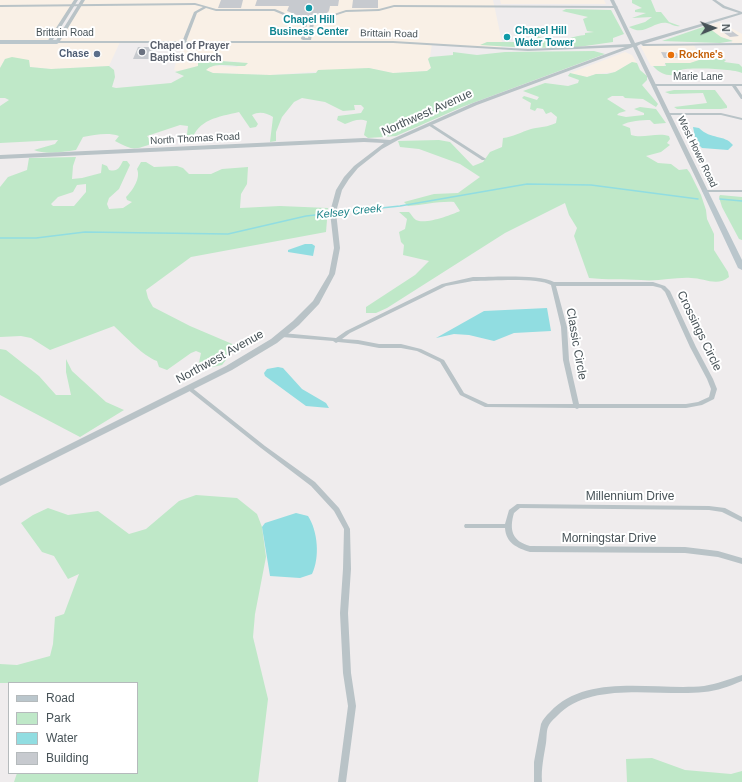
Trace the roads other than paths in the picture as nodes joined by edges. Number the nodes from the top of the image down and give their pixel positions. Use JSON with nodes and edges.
{"nodes":[{"id":1,"x":442,"y":0,"type":"edge"},
{"id":2,"x":488,"y":0,"type":"edge"},
{"id":3,"x":612,"y":0,"type":"edge"},
{"id":4,"x":714,"y":0,"type":"edge"},
{"id":5,"x":74,"y":2,"type":"edge"},
{"id":6,"x":82,"y":2,"type":"edge"},
{"id":7,"x":122,"y":2,"type":"edge"},
{"id":8,"x":0,"y":6,"type":"edge"},
{"id":9,"x":443,"y":6,"type":"junction"},
{"id":10,"x":490,"y":6,"type":"junction"},
{"id":11,"x":206,"y":7,"type":"junction"},
{"id":12,"x":616,"y":7,"type":"junction"},
{"id":13,"x":742,"y":13,"type":"edge"},
{"id":14,"x":305,"y":23,"type":"dead end"},
{"id":15,"x":312,"y":23,"type":"dead end"},
{"id":16,"x":306,"y":41,"type":"junction"},
{"id":17,"x":0,"y":42,"type":"edge"},
{"id":18,"x":49,"y":42,"type":"junction"},
{"id":19,"x":57,"y":42,"type":"junction"},
{"id":20,"x":184,"y":42,"type":"junction"},
{"id":21,"x":742,"y":44,"type":"edge"},
{"id":22,"x":634,"y":45,"type":"junction"},
{"id":23,"x":654,"y":85,"type":"junction"},
{"id":24,"x":733,"y":86,"type":"junction"},
{"id":25,"x":742,"y":86,"type":"edge"},
{"id":26,"x":742,"y":98,"type":"edge"},
{"id":27,"x":668,"y":114,"type":"junction"},
{"id":28,"x":742,"y":119,"type":"edge"},
{"id":29,"x":429,"y":124,"type":"junction"},
{"id":30,"x":391,"y":142,"type":"junction"},
{"id":31,"x":0,"y":157,"type":"edge"},
{"id":32,"x":484,"y":159,"type":"dead end"},
{"id":33,"x":705,"y":191,"type":"junction"},
{"id":34,"x":742,"y":191,"type":"edge"},
{"id":35,"x":742,"y":268,"type":"edge"},
{"id":36,"x":553,"y":284,"type":"junction"},
{"id":37,"x":282,"y":335,"type":"junction"},
{"id":38,"x":336,"y":341,"type":"junction"},
{"id":39,"x":189,"y":388,"type":"junction"},
{"id":40,"x":577,"y":407,"type":"junction"},
{"id":41,"x":0,"y":483,"type":"edge"},
{"id":42,"x":742,"y":520,"type":"edge"},
{"id":43,"x":467,"y":526,"type":"dead end"},
{"id":44,"x":508,"y":526,"type":"junction"},
{"id":45,"x":742,"y":561,"type":"edge"},
{"id":46,"x":742,"y":678,"type":"edge"},
{"id":47,"x":342,"y":782,"type":"edge"},
{"id":48,"x":538,"y":782,"type":"edge"}],
"edges":[{"from":1,"to":9,"type":"street"},
{"from":2,"to":10,"type":"street"},
{"from":3,"to":12,"type":"street","name":"West Howe Road"},
{"from":4,"to":13,"type":"street"},
{"from":5,"to":6,"type":"street"},
{"from":5,"to":8,"type":"street"},
{"from":5,"to":18,"type":"street"},
{"from":6,"to":7,"type":"street"},
{"from":6,"to":19,"type":"street"},
{"from":7,"to":11,"type":"street"},
{"from":9,"to":10,"type":"street"},
{"from":9,"to":11,"type":"street"},
{"from":10,"to":12,"type":"street"},
{"from":11,"to":20,"type":"street"},
{"from":12,"to":22,"type":"street","name":"West Howe Road"},
{"from":13,"to":22,"type":"street"},
{"from":14,"to":16,"type":"street"},
{"from":15,"to":16,"type":"street"},
{"from":16,"to":20,"type":"street","name":"Brittain Road"},
{"from":16,"to":22,"type":"street","name":"Brittain Road"},
{"from":17,"to":18,"type":"main road","name":"Brittain Road"},
{"from":18,"to":19,"type":"main road","name":"Brittain Road"},
{"from":19,"to":20,"type":"street","name":"Brittain Road"},
{"from":21,"to":22,"type":"street"},
{"from":22,"to":23,"type":"street","name":"West Howe Road"},
{"from":22,"to":29,"type":"street","name":"Northwest Avenue"},
{"from":23,"to":24,"type":"street","name":"Marie Lane"},
{"from":23,"to":27,"type":"street","name":"West Howe Road"},
{"from":24,"to":25,"type":"street","name":"Marie Lane"},
{"from":24,"to":26,"type":"street"},
{"from":27,"to":28,"type":"street"},
{"from":27,"to":33,"type":"street","name":"West Howe Road"},
{"from":29,"to":30,"type":"street","name":"Northwest Avenue"},
{"from":29,"to":32,"type":"street"},
{"from":30,"to":31,"type":"street","name":"North Thomas Road"},
{"from":30,"to":37,"type":"street","name":"Northwest Avenue"},
{"from":33,"to":34,"type":"street"},
{"from":33,"to":35,"type":"main road","name":"West Howe Road"},
{"from":36,"to":38,"type":"street","name":"Crossings Circle"},
{"from":36,"to":40,"type":"street","name":"Classic Circle"},
{"from":36,"to":40,"type":"street","name":"Crossings Circle"},
{"from":37,"to":38,"type":"street","name":"Crossings Circle"},
{"from":37,"to":39,"type":"street","name":"Northwest Avenue"},
{"from":38,"to":40,"type":"street","name":"Crossings Circle"},
{"from":39,"to":41,"type":"street","name":"Northwest Avenue"},
{"from":39,"to":47,"type":"street"},
{"from":42,"to":44,"type":"street","name":"Millennium Drive"},
{"from":43,"to":44,"type":"street"},
{"from":44,"to":45,"type":"street","name":"Morningstar Drive"},
{"from":46,"to":48,"type":"street"}]}
